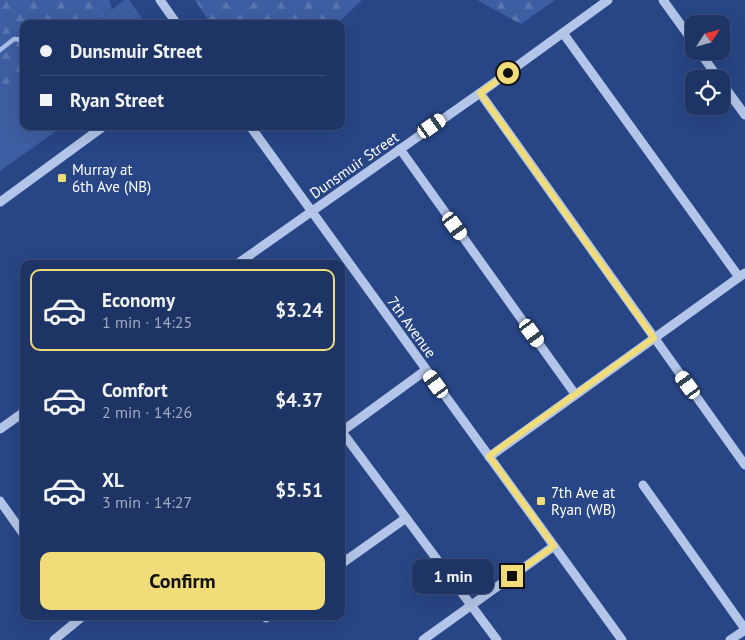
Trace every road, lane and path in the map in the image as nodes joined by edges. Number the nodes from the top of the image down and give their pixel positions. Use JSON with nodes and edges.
{"nodes":[{"id":1,"x":160,"y":0,"type":"edge"},
{"id":2,"x":608,"y":0,"type":"edge"},
{"id":3,"x":663,"y":0,"type":"edge"},
{"id":4,"x":174,"y":20,"type":"edge"},
{"id":5,"x":685,"y":31,"type":"edge"},
{"id":6,"x":563,"y":32,"type":"junction"},
{"id":7,"x":480,"y":93,"type":"junction"},
{"id":8,"x":730,"y":94,"type":"edge"},
{"id":9,"x":745,"y":115,"type":"edge"},
{"id":10,"x":99,"y":130,"type":"edge"},
{"id":11,"x":253,"y":130,"type":"edge"},
{"id":12,"x":400,"y":149,"type":"junction"},
{"id":13,"x":0,"y":202,"type":"edge"},
{"id":14,"x":311,"y":212,"type":"junction"},
{"id":15,"x":242,"y":260,"type":"edge"},
{"id":16,"x":742,"y":275,"type":"edge"},
{"id":17,"x":654,"y":338,"type":"junction"},
{"id":18,"x":426,"y":370,"type":"junction"},
{"id":19,"x":575,"y":394,"type":"junction"},
{"id":20,"x":20,"y":415,"type":"edge"},
{"id":21,"x":0,"y":429,"type":"edge"},
{"id":22,"x":345,"y":429,"type":"edge"},
{"id":23,"x":345,"y":437,"type":"edge"},
{"id":24,"x":489,"y":456,"type":"junction"},
{"id":25,"x":745,"y":465,"type":"edge"},
{"id":26,"x":643,"y":485,"type":"dead end"},
{"id":27,"x":0,"y":501,"type":"edge"},
{"id":28,"x":406,"y":518,"type":"junction"},
{"id":29,"x":20,"y":529,"type":"edge"},
{"id":30,"x":554,"y":546,"type":"junction"},
{"id":31,"x":345,"y":561,"type":"edge"},
{"id":32,"x":471,"y":606,"type":"junction"},
{"id":33,"x":78,"y":620,"type":"edge"},
{"id":34,"x":745,"y":629,"type":"edge"},
{"id":35,"x":54,"y":640,"type":"edge"},
{"id":36,"x":423,"y":640,"type":"edge"},
{"id":37,"x":497,"y":640,"type":"edge"},
{"id":38,"x":622,"y":640,"type":"edge"},
{"id":39,"x":730,"y":640,"type":"edge"}],
"edges":[{"from":1,"to":4,"type":"street"},
{"from":2,"to":6,"type":"street","name":"Dunsmuir Street"},
{"from":3,"to":5,"type":"street"},
{"from":6,"to":7,"type":"street","name":"Dunsmuir Street"},
{"from":6,"to":16,"type":"street"},
{"from":7,"to":12,"type":"street","name":"Dunsmuir Street"},
{"from":7,"to":17,"type":"street"},
{"from":8,"to":9,"type":"street"},
{"from":10,"to":13,"type":"street"},
{"from":11,"to":14,"type":"street","name":"7th Avenue"},
{"from":12,"to":14,"type":"street","name":"Dunsmuir Street"},
{"from":12,"to":19,"type":"street"},
{"from":14,"to":15,"type":"street","name":"Dunsmuir Street"},
{"from":14,"to":18,"type":"street","name":"7th Avenue"},
{"from":16,"to":17,"type":"street"},
{"from":17,"to":19,"type":"street"},
{"from":17,"to":25,"type":"street"},
{"from":18,"to":22,"type":"street"},
{"from":18,"to":24,"type":"street","name":"7th Avenue"},
{"from":19,"to":24,"type":"street"},
{"from":20,"to":21,"type":"street"},
{"from":23,"to":28,"type":"street"},
{"from":24,"to":30,"type":"street","name":"7th Avenue"},
{"from":26,"to":34,"type":"street"},
{"from":27,"to":29,"type":"street"},
{"from":28,"to":31,"type":"street"},
{"from":28,"to":32,"type":"street"},
{"from":30,"to":32,"type":"street"},
{"from":30,"to":38,"type":"street","name":"7th Avenue"},
{"from":32,"to":36,"type":"street"},
{"from":32,"to":37,"type":"street"},
{"from":33,"to":35,"type":"street"},
{"from":34,"to":39,"type":"street"}]}
